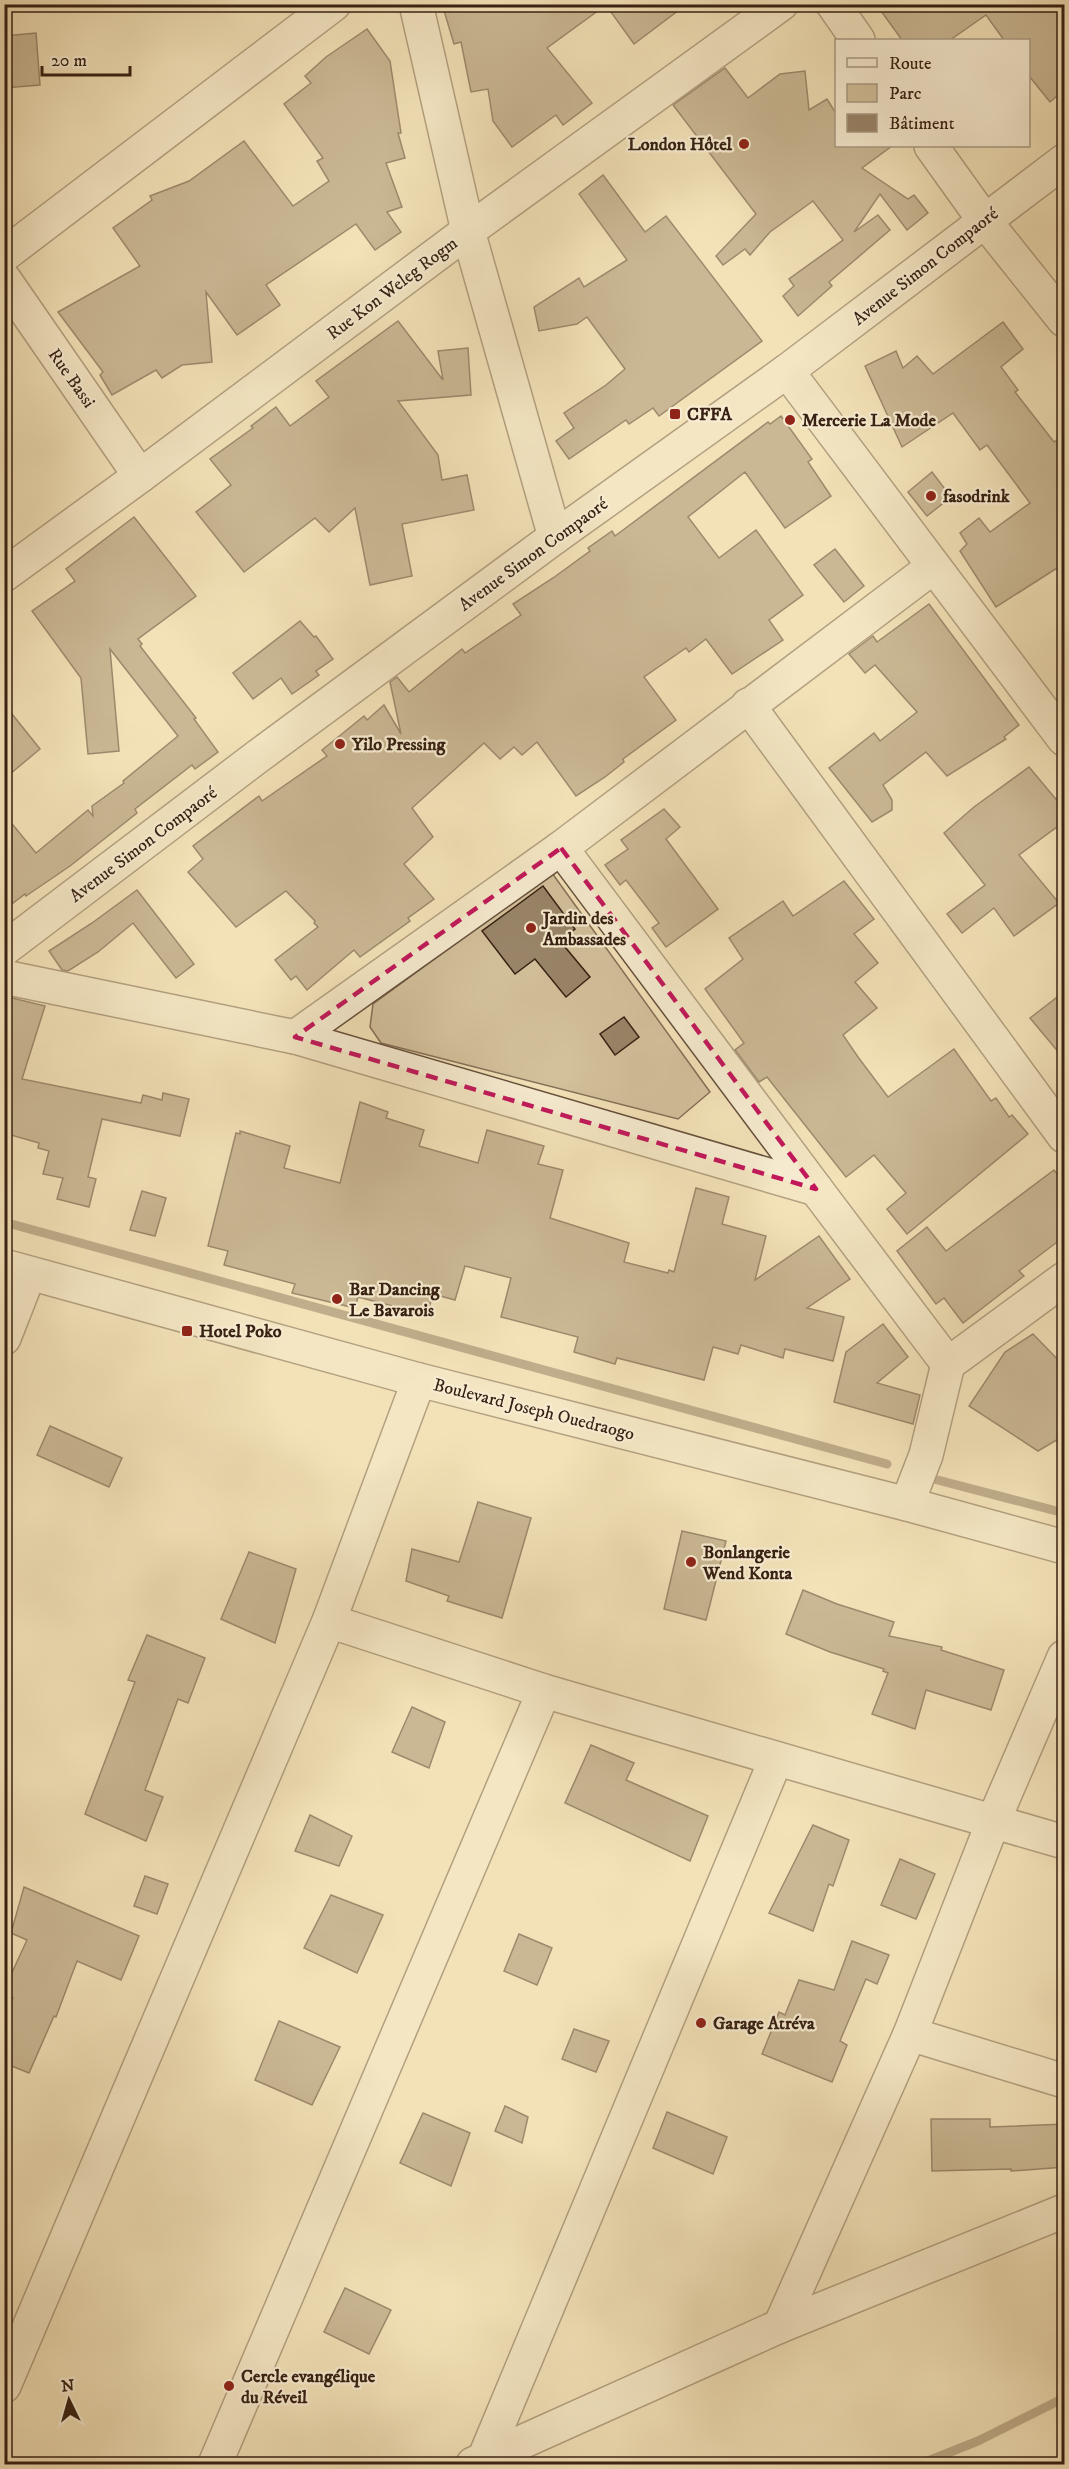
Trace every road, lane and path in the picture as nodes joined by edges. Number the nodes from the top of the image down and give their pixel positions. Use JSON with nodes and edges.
{"nodes":[{"id":1,"x":334,"y":4,"type":"edge"},
{"id":2,"x":416,"y":4,"type":"edge"},
{"id":3,"x":781,"y":4,"type":"edge"},
{"id":4,"x":833,"y":4,"type":"edge"},
{"id":5,"x":857,"y":39,"type":"edge"},
{"id":6,"x":933,"y":147,"type":"edge"},
{"id":7,"x":1065,"y":161,"type":"edge"},
{"id":8,"x":984,"y":220,"type":"junction"},
{"id":9,"x":468,"y":231,"type":"junction"},
{"id":10,"x":4,"y":255,"type":"edge"},
{"id":11,"x":4,"y":279,"type":"edge"},
{"id":12,"x":1065,"y":320,"type":"edge"},
{"id":13,"x":787,"y":371,"type":"junction"},
{"id":14,"x":140,"y":476,"type":"junction"},
{"id":15,"x":555,"y":537,"type":"junction"},
{"id":16,"x":933,"y":567,"type":"junction"},
{"id":17,"x":4,"y":574,"type":"edge"},
{"id":18,"x":748,"y":705,"type":"junction"},
{"id":19,"x":1065,"y":740,"type":"edge"},
{"id":20,"x":561,"y":848,"type":"junction"},
{"id":21,"x":4,"y":949,"type":"edge"},
{"id":22,"x":4,"y":977,"type":"edge"},
{"id":23,"x":295,"y":1037,"type":"junction"},
{"id":24,"x":1065,"y":1136,"type":"edge"},
{"id":25,"x":816,"y":1189,"type":"junction"},
{"id":26,"x":17,"y":1270,"type":"edge"},
{"id":27,"x":1065,"y":1280,"type":"edge"},
{"id":28,"x":4,"y":1338,"type":"edge"},
{"id":29,"x":948,"y":1364,"type":"junction"},
{"id":30,"x":419,"y":1380,"type":"junction"},
{"id":31,"x":907,"y":1504,"type":"junction"},
{"id":32,"x":1065,"y":1547,"type":"edge"},
{"id":33,"x":329,"y":1621,"type":"junction"},
{"id":34,"x":1065,"y":1657,"type":"edge"},
{"id":35,"x":544,"y":1691,"type":"junction"},
{"id":36,"x":776,"y":1759,"type":"junction"},
{"id":37,"x":993,"y":1822,"type":"junction"},
{"id":38,"x":1065,"y":1842,"type":"edge"},
{"id":39,"x":910,"y":2034,"type":"junction"},
{"id":40,"x":1065,"y":2081,"type":"edge"},
{"id":41,"x":1065,"y":2211,"type":"edge"},
{"id":42,"x":780,"y":2326,"type":"junction"},
{"id":43,"x":4,"y":2386,"type":"edge"},
{"id":44,"x":478,"y":2462,"type":"edge"},
{"id":45,"x":215,"y":2464,"type":"edge"}],
"edges":[{"from":1,"to":10,"type":"street"},
{"from":2,"to":9,"type":"street"},
{"from":3,"to":9,"type":"street","name":"Rue Kon Weleg Rogm"},
{"from":4,"to":5,"type":"street"},
{"from":6,"to":8,"type":"street"},
{"from":7,"to":8,"type":"street","name":"Avenue Simon Compaoré"},
{"from":8,"to":12,"type":"street"},
{"from":8,"to":13,"type":"street","name":"Avenue Simon Compaoré"},
{"from":9,"to":14,"type":"street","name":"Rue Kon Weleg Rogm"},
{"from":9,"to":15,"type":"street"},
{"from":11,"to":14,"type":"street","name":"Rue Bassi"},
{"from":13,"to":15,"type":"street","name":"Avenue Simon Compaoré"},
{"from":13,"to":16,"type":"street"},
{"from":14,"to":17,"type":"street","name":"Rue Kon Weleg Rogm"},
{"from":15,"to":21,"type":"street","name":"Avenue Simon Compaoré"},
{"from":16,"to":18,"type":"street"},
{"from":16,"to":19,"type":"street"},
{"from":18,"to":20,"type":"street"},
{"from":18,"to":24,"type":"street"},
{"from":20,"to":23,"type":"street"},
{"from":20,"to":25,"type":"street"},
{"from":22,"to":23,"type":"street"},
{"from":23,"to":25,"type":"street"},
{"from":25,"to":29,"type":"street"},
{"from":26,"to":28,"type":"street"},
{"from":26,"to":30,"type":"street","name":"Boulevard Joseph Ouedraogo"},
{"from":27,"to":29,"type":"street"},
{"from":29,"to":31,"type":"street"},
{"from":30,"to":31,"type":"street","name":"Boulevard Joseph Ouedraogo"},
{"from":30,"to":33,"type":"street"},
{"from":31,"to":32,"type":"street","name":"Boulevard Joseph Ouedraogo"},
{"from":33,"to":35,"type":"street"},
{"from":33,"to":43,"type":"street"},
{"from":34,"to":37,"type":"street"},
{"from":35,"to":36,"type":"street"},
{"from":35,"to":45,"type":"street"},
{"from":36,"to":37,"type":"street"},
{"from":36,"to":44,"type":"street"},
{"from":37,"to":38,"type":"street"},
{"from":37,"to":39,"type":"street"},
{"from":39,"to":40,"type":"street"},
{"from":39,"to":42,"type":"street"},
{"from":41,"to":42,"type":"street"},
{"from":42,"to":44,"type":"street"}]}
